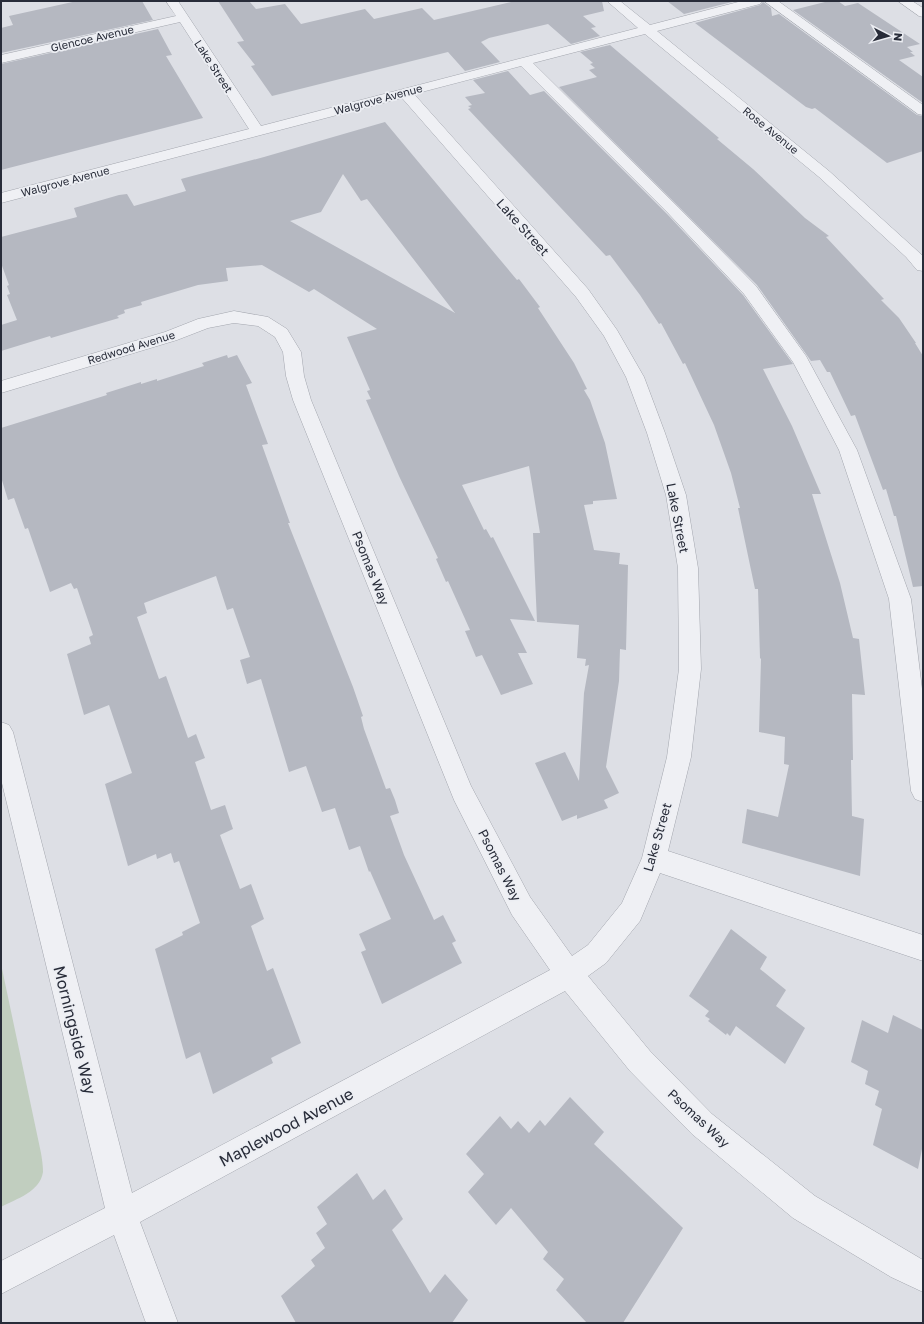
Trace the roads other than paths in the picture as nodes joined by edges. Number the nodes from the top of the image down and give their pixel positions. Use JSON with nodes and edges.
{"nodes":[{"id":1,"x":172,"y":1,"type":"edge"},
{"id":2,"x":614,"y":1,"type":"edge"},
{"id":3,"x":752,"y":1,"type":"edge"},
{"id":4,"x":770,"y":1,"type":"edge"},
{"id":5,"x":904,"y":1,"type":"edge"},
{"id":6,"x":923,"y":13,"type":"edge"},
{"id":7,"x":182,"y":18,"type":"junction"},
{"id":8,"x":649,"y":29,"type":"junction"},
{"id":9,"x":1,"y":59,"type":"edge"},
{"id":10,"x":523,"y":61,"type":"junction"},
{"id":11,"x":404,"y":92,"type":"junction"},
{"id":12,"x":923,"y":111,"type":"edge"},
{"id":13,"x":257,"y":130,"type":"junction"},
{"id":14,"x":1,"y":198,"type":"edge"},
{"id":15,"x":923,"y":266,"type":"edge"},
{"id":16,"x":262,"y":321,"type":"joint"},
{"id":17,"x":1,"y":387,"type":"edge"},
{"id":18,"x":1,"y":732,"type":"edge"},
{"id":19,"x":923,"y":791,"type":"edge"},
{"id":20,"x":654,"y":859,"type":"junction"},
{"id":21,"x":923,"y":948,"type":"edge"},
{"id":22,"x":569,"y":974,"type":"junction"},
{"id":23,"x":122,"y":1215,"type":"junction"},
{"id":24,"x":923,"y":1276,"type":"edge"},
{"id":25,"x":1,"y":1278,"type":"edge"},
{"id":26,"x":162,"y":1323,"type":"edge"}],
"edges":[{"from":1,"to":7,"type":"street","name":"Lake Street"},
{"from":2,"to":8,"type":"street","name":"Rose Avenue"},
{"from":3,"to":8,"type":"street","name":"Walgrove Avenue"},
{"from":4,"to":12,"type":"street"},
{"from":5,"to":6,"type":"street"},
{"from":7,"to":9,"type":"street","name":"Glencoe Avenue"},
{"from":7,"to":13,"type":"street","name":"Lake Street"},
{"from":8,"to":10,"type":"street","name":"Walgrove Avenue"},
{"from":8,"to":15,"type":"street","name":"Rose Avenue"},
{"from":10,"to":11,"type":"street","name":"Walgrove Avenue"},
{"from":10,"to":19,"type":"street"},
{"from":11,"to":13,"type":"street","name":"Walgrove Avenue"},
{"from":11,"to":20,"type":"street","name":"Lake Street"},
{"from":13,"to":14,"type":"street","name":"Walgrove Avenue"},
{"from":16,"to":17,"type":"street","name":"Redwood Avenue"},
{"from":16,"to":22,"type":"street","name":"Psomas Way"},
{"from":18,"to":23,"type":"street","name":"Morningside Way"},
{"from":20,"to":21,"type":"street"},
{"from":20,"to":22,"type":"street","name":"Lake Street"},
{"from":22,"to":23,"type":"street","name":"Maplewood Avenue"},
{"from":22,"to":24,"type":"street","name":"Psomas Way"},
{"from":23,"to":25,"type":"street","name":"Maplewood Avenue"},
{"from":23,"to":26,"type":"street","name":"Morningside Way"}]}
